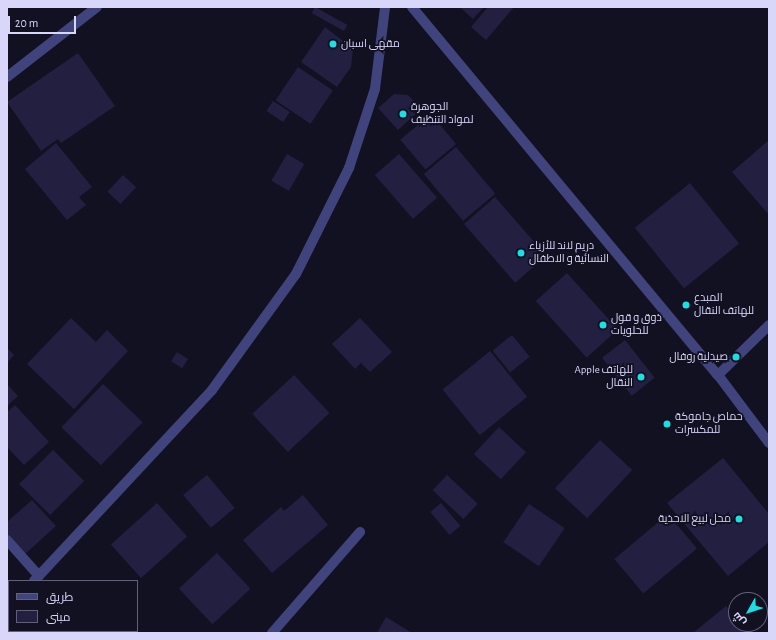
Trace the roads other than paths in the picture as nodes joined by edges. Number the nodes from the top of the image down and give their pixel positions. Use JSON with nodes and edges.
{"nodes":[{"id":1,"x":96,"y":7,"type":"edge"},
{"id":2,"x":385,"y":7,"type":"edge"},
{"id":3,"x":412,"y":7,"type":"edge"},
{"id":4,"x":7,"y":77,"type":"edge"},
{"id":5,"x":769,"y":325,"type":"edge"},
{"id":6,"x":718,"y":375,"type":"junction"},
{"id":7,"x":769,"y":444,"type":"edge"},
{"id":8,"x":360,"y":532,"type":"dead end"},
{"id":9,"x":7,"y":540,"type":"edge"},
{"id":10,"x":37,"y":579,"type":"edge"},
{"id":11,"x":272,"y":633,"type":"edge"}],
"edges":[{"from":1,"to":4,"type":"street"},
{"from":2,"to":10,"type":"street"},
{"from":3,"to":6,"type":"street"},
{"from":5,"to":6,"type":"street"},
{"from":6,"to":7,"type":"street"},
{"from":8,"to":11,"type":"street"},
{"from":9,"to":10,"type":"street"}]}
